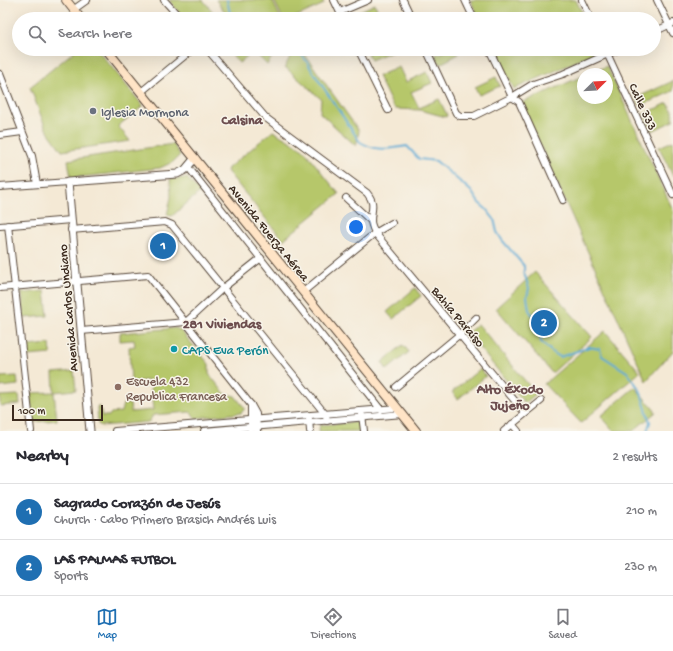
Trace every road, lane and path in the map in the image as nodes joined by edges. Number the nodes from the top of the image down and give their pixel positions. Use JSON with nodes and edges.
{"nodes":[{"id":1,"x":66,"y":0,"type":"edge"},
{"id":2,"x":87,"y":0,"type":"edge"},
{"id":3,"x":164,"y":0,"type":"edge"},
{"id":4,"x":334,"y":0,"type":"edge"},
{"id":5,"x":368,"y":0,"type":"edge"},
{"id":6,"x":403,"y":0,"type":"edge"},
{"id":7,"x":465,"y":0,"type":"edge"},
{"id":8,"x":582,"y":0,"type":"edge"},
{"id":9,"x":657,"y":0,"type":"edge"},
{"id":10,"x":73,"y":10,"type":"joint"},
{"id":11,"x":175,"y":12,"type":"edge"},
{"id":12,"x":340,"y":12,"type":"joint"},
{"id":13,"x":409,"y":12,"type":"edge"},
{"id":14,"x":471,"y":12,"type":"edge"},
{"id":15,"x":588,"y":12,"type":"edge"},
{"id":16,"x":671,"y":24,"type":"edge"},
{"id":17,"x":661,"y":29,"type":"edge"},
{"id":18,"x":673,"y":33,"type":"edge"},
{"id":19,"x":112,"y":56,"type":"edge"},
{"id":20,"x":185,"y":56,"type":"edge"},
{"id":21,"x":213,"y":56,"type":"edge"},
{"id":22,"x":361,"y":56,"type":"edge"},
{"id":23,"x":429,"y":56,"type":"edge"},
{"id":24,"x":492,"y":56,"type":"edge"},
{"id":25,"x":598,"y":56,"type":"edge"},
{"id":26,"x":609,"y":56,"type":"edge"},
{"id":27,"x":0,"y":74,"type":"edge"},
{"id":28,"x":3,"y":90,"type":"edge"},
{"id":29,"x":141,"y":92,"type":"junction"},
{"id":30,"x":512,"y":97,"type":"junction"},
{"id":31,"x":388,"y":110,"type":"dead end"},
{"id":32,"x":22,"y":132,"type":"junction"},
{"id":33,"x":0,"y":135,"type":"edge"},
{"id":34,"x":195,"y":158,"type":"junction"},
{"id":35,"x":188,"y":167,"type":"junction"},
{"id":36,"x":68,"y":182,"type":"junction"},
{"id":37,"x":37,"y":184,"type":"junction"},
{"id":38,"x":0,"y":187,"type":"edge"},
{"id":39,"x":672,"y":191,"type":"edge"},
{"id":40,"x":346,"y":198,"type":"dead end"},
{"id":41,"x":563,"y":200,"type":"dead end"},
{"id":42,"x":71,"y":220,"type":"junction"},
{"id":43,"x":371,"y":221,"type":"junction"},
{"id":44,"x":392,"y":223,"type":"dead end"},
{"id":45,"x":8,"y":225,"type":"junction"},
{"id":46,"x":0,"y":226,"type":"edge"},
{"id":47,"x":72,"y":230,"type":"junction"},
{"id":48,"x":375,"y":233,"type":"junction"},
{"id":49,"x":261,"y":258,"type":"junction"},
{"id":50,"x":76,"y":281,"type":"junction"},
{"id":51,"x":15,"y":286,"type":"junction"},
{"id":52,"x":0,"y":288,"type":"edge"},
{"id":53,"x":223,"y":288,"type":"junction"},
{"id":54,"x":303,"y":292,"type":"junction"},
{"id":55,"x":476,"y":318,"type":"dead end"},
{"id":56,"x":186,"y":322,"type":"junction"},
{"id":57,"x":81,"y":332,"type":"junction"},
{"id":58,"x":460,"y":334,"type":"junction"},
{"id":59,"x":396,"y":388,"type":"dead end"},
{"id":60,"x":541,"y":401,"type":"dead end"},
{"id":61,"x":381,"y":410,"type":"junction"},
{"id":62,"x":400,"y":411,"type":"junction"},
{"id":63,"x":525,"y":413,"type":"junction"},
{"id":64,"x":362,"y":415,"type":"junction"},
{"id":65,"x":326,"y":418,"type":"junction"},
{"id":66,"x":310,"y":419,"type":"junction"},
{"id":67,"x":512,"y":424,"type":"junction"},
{"id":68,"x":254,"y":426,"type":"edge"},
{"id":69,"x":199,"y":428,"type":"edge"},
{"id":70,"x":145,"y":430,"type":"edge"},
{"id":71,"x":31,"y":431,"type":"edge"},
{"id":72,"x":90,"y":431,"type":"edge"},
{"id":73,"x":115,"y":431,"type":"edge"},
{"id":74,"x":204,"y":431,"type":"edge"},
{"id":75,"x":310,"y":431,"type":"edge"},
{"id":76,"x":364,"y":431,"type":"edge"},
{"id":77,"x":416,"y":431,"type":"edge"},
{"id":78,"x":504,"y":431,"type":"edge"},
{"id":79,"x":518,"y":431,"type":"edge"}],
"edges":[{"from":1,"to":10,"type":"main road"},
{"from":2,"to":10,"type":"street"},
{"from":3,"to":11,"type":"street"},
{"from":4,"to":12,"type":"street"},
{"from":5,"to":12,"type":"street"},
{"from":6,"to":13,"type":"street"},
{"from":7,"to":14,"type":"street"},
{"from":8,"to":15,"type":"street"},
{"from":9,"to":16,"type":"street"},
{"from":16,"to":17,"type":"street"},
{"from":16,"to":18,"type":"street"},
{"from":19,"to":29,"type":"main road","name":"Avenida Fuerza Aérea"},
{"from":20,"to":29,"type":"street"},
{"from":21,"to":43,"type":"street"},
{"from":22,"to":31,"type":"street"},
{"from":23,"to":30,"type":"street"},
{"from":24,"to":30,"type":"street"},
{"from":25,"to":30,"type":"street"},
{"from":26,"to":39,"type":"street","name":"Calle 333"},
{"from":27,"to":28,"type":"street"},
{"from":28,"to":32,"type":"street"},
{"from":29,"to":34,"type":"main road","name":"Avenida Fuerza Aérea"},
{"from":30,"to":41,"type":"street"},
{"from":32,"to":33,"type":"street"},
{"from":32,"to":37,"type":"street"},
{"from":34,"to":35,"type":"street"},
{"from":34,"to":54,"type":"main road","name":"Avenida Fuerza Aérea"},
{"from":35,"to":36,"type":"street"},
{"from":35,"to":49,"type":"street"},
{"from":36,"to":37,"type":"street"},
{"from":36,"to":42,"type":"street","name":"Avenida Carlos Undiano"},
{"from":37,"to":38,"type":"street"},
{"from":40,"to":43,"type":"street"},
{"from":42,"to":45,"type":"street"},
{"from":42,"to":47,"type":"street","name":"Avenida Carlos Undiano"},
{"from":43,"to":48,"type":"street"},
{"from":44,"to":48,"type":"street"},
{"from":45,"to":46,"type":"street"},
{"from":45,"to":51,"type":"street"},
{"from":47,"to":50,"type":"street","name":"Avenida Carlos Undiano"},
{"from":47,"to":53,"type":"street"},
{"from":48,"to":54,"type":"street"},
{"from":48,"to":58,"type":"street","name":"Bahía Paraíso"},
{"from":49,"to":53,"type":"street"},
{"from":49,"to":61,"type":"street"},
{"from":50,"to":51,"type":"street"},
{"from":50,"to":56,"type":"street"},
{"from":50,"to":57,"type":"street","name":"Avenida Carlos Undiano"},
{"from":51,"to":52,"type":"street"},
{"from":51,"to":71,"type":"street"},
{"from":53,"to":56,"type":"street"},
{"from":53,"to":65,"type":"street"},
{"from":54,"to":62,"type":"main road","name":"Avenida Fuerza Aérea"},
{"from":55,"to":58,"type":"street"},
{"from":56,"to":57,"type":"street"},
{"from":56,"to":68,"type":"street"},
{"from":57,"to":72,"type":"street","name":"Avenida Carlos Undiano"},
{"from":58,"to":59,"type":"street"},
{"from":58,"to":63,"type":"street","name":"Bahía Paraíso"},
{"from":60,"to":63,"type":"street"},
{"from":61,"to":62,"type":"street"},
{"from":61,"to":64,"type":"street"},
{"from":62,"to":64,"type":"street"},
{"from":62,"to":77,"type":"main road","name":"Avenida Fuerza Aérea"},
{"from":63,"to":67,"type":"street"},
{"from":64,"to":65,"type":"street"},
{"from":64,"to":76,"type":"street"},
{"from":65,"to":66,"type":"street"},
{"from":66,"to":68,"type":"street"},
{"from":66,"to":75,"type":"street"},
{"from":67,"to":78,"type":"street"},
{"from":67,"to":79,"type":"street"},
{"from":68,"to":69,"type":"street"},
{"from":68,"to":74,"type":"street"},
{"from":69,"to":70,"type":"street"},
{"from":70,"to":73,"type":"street"}]}
